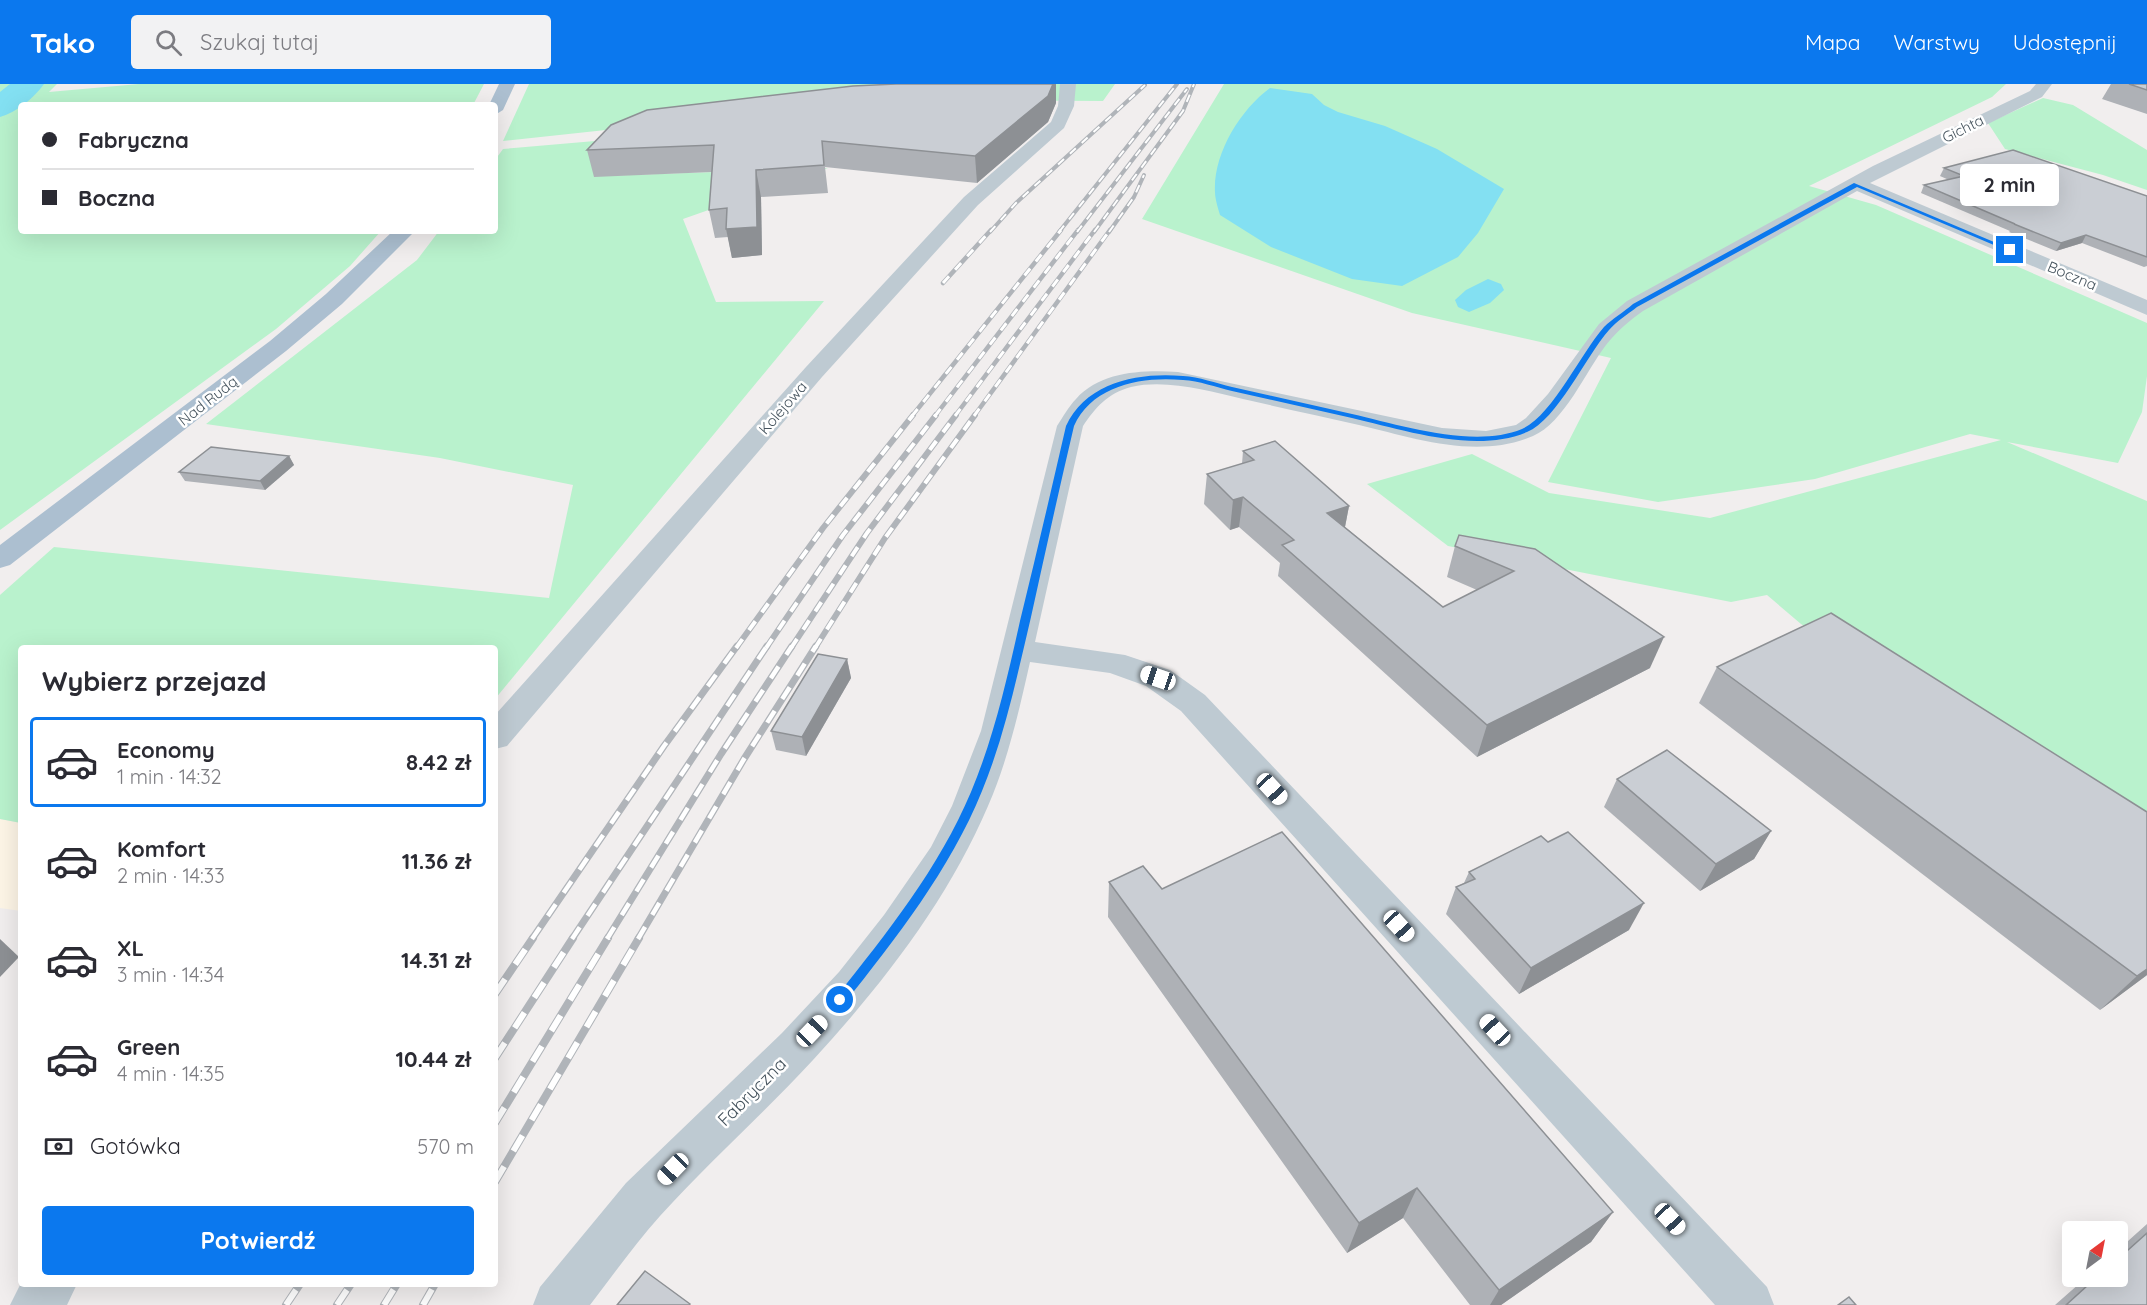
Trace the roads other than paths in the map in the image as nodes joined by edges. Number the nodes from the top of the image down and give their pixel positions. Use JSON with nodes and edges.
{"nodes":[{"id":1,"x":507,"y":84,"type":"edge"},
{"id":2,"x":1068,"y":84,"type":"edge"},
{"id":3,"x":2044,"y":84,"type":"edge"},
{"id":4,"x":498,"y":104,"type":"edge"},
{"id":5,"x":1868,"y":177,"type":"junction"},
{"id":6,"x":402,"y":234,"type":"edge"},
{"id":7,"x":2147,"y":288,"type":"edge"},
{"id":8,"x":2121,"y":297,"type":"junction"},
{"id":9,"x":2147,"y":308,"type":"edge"},
{"id":10,"x":0,"y":559,"type":"edge"},
{"id":11,"x":1019,"y":650,"type":"junction"},
{"id":12,"x":498,"y":734,"type":"edge"},
{"id":13,"x":50,"y":1287,"type":"edge"},
{"id":14,"x":35,"y":1305,"type":"edge"},
{"id":15,"x":558,"y":1305,"type":"edge"},
{"id":16,"x":1749,"y":1305,"type":"edge"}],
"edges":[{"from":1,"to":4,"type":"main road"},
{"from":2,"to":12,"type":"street","name":"Kolejowa"},
{"from":3,"to":5,"type":"street","name":"Gichta"},
{"from":5,"to":8,"type":"street","name":"Boczna"},
{"from":5,"to":11,"type":"street","name":"Fabryczna"},
{"from":6,"to":10,"type":"main road","name":"Nad Rudą"},
{"from":7,"to":8,"type":"street"},
{"from":8,"to":9,"type":"street","name":"Boczna"},
{"from":11,"to":15,"type":"street","name":"Fabryczna"},
{"from":11,"to":16,"type":"street"},
{"from":13,"to":14,"type":"street"}]}
